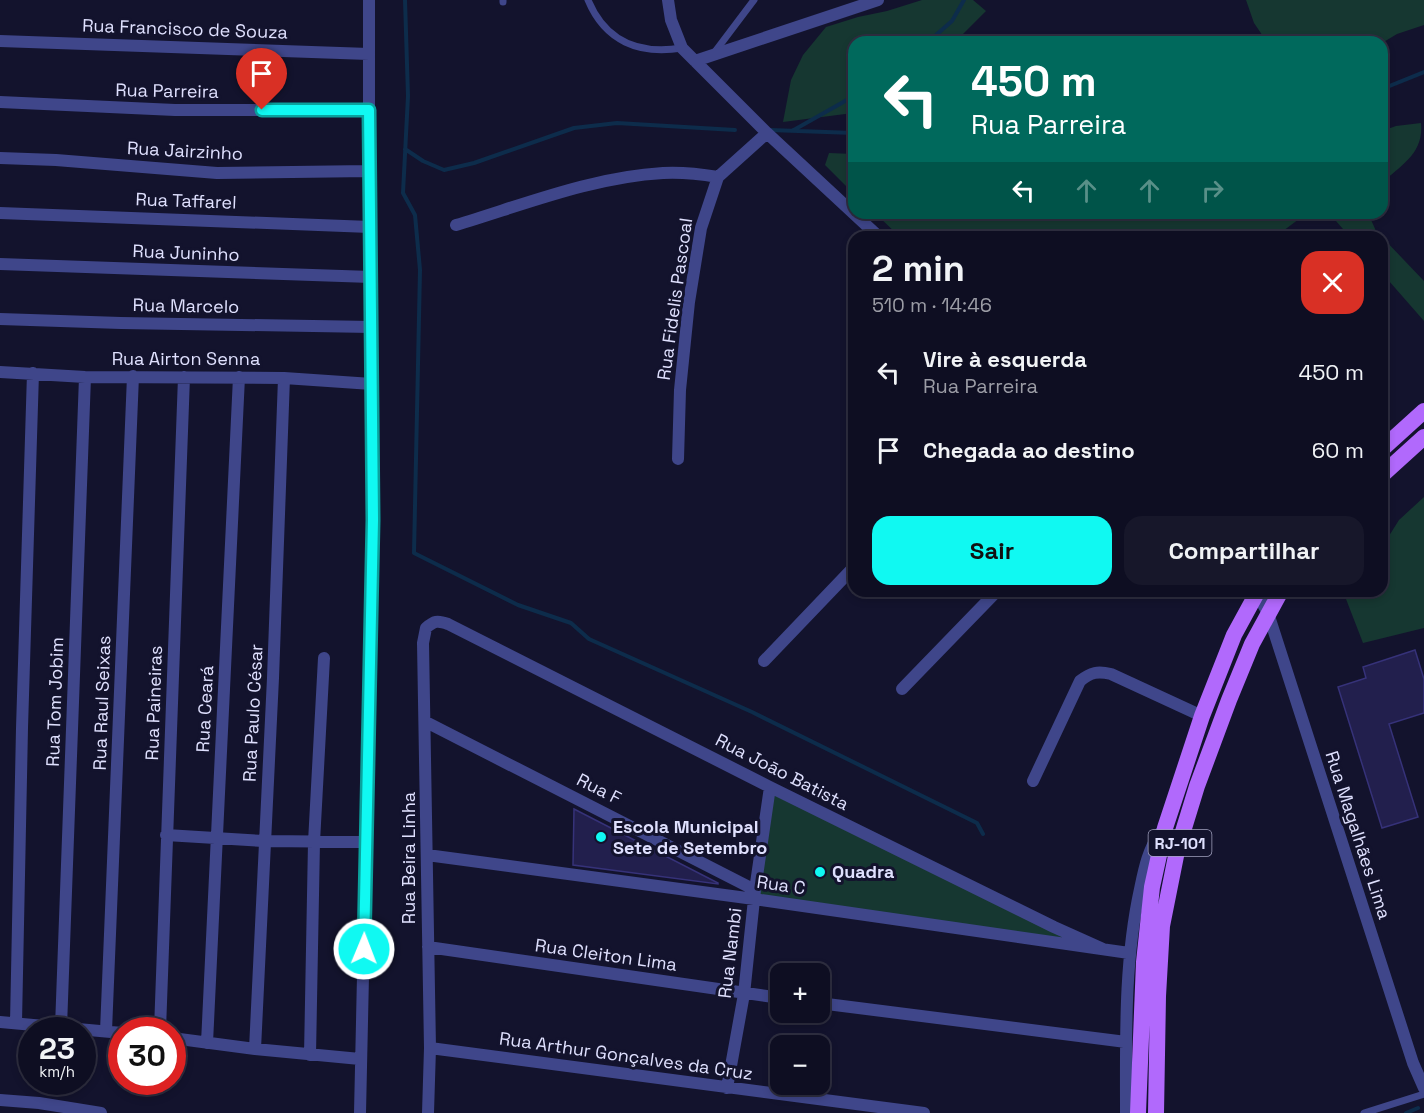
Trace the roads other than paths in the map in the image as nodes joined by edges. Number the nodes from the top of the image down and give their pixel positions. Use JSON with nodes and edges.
{"nodes":[{"id":1,"x":369,"y":0,"type":"edge"},
{"id":2,"x":588,"y":0,"type":"edge"},
{"id":3,"x":668,"y":0,"type":"edge"},
{"id":4,"x":754,"y":0,"type":"edge"},
{"id":5,"x":878,"y":0,"type":"edge"},
{"id":6,"x":0,"y":41,"type":"edge"},
{"id":7,"x":682,"y":48,"type":"junction"},
{"id":8,"x":369,"y":54,"type":"junction"},
{"id":9,"x":712,"y":55,"type":"junction"},
{"id":10,"x":695,"y":61,"type":"junction"},
{"id":11,"x":0,"y":102,"type":"edge"},
{"id":12,"x":369,"y":110,"type":"junction"},
{"id":13,"x":767,"y":133,"type":"junction"},
{"id":14,"x":0,"y":158,"type":"edge"},
{"id":15,"x":369,"y":171,"type":"junction"},
{"id":16,"x":718,"y":177,"type":"junction"},
{"id":17,"x":848,"y":208,"type":"edge"},
{"id":18,"x":0,"y":213,"type":"edge"},
{"id":19,"x":860,"y":219,"type":"edge"},
{"id":20,"x":456,"y":225,"type":"dead end"},
{"id":21,"x":370,"y":227,"type":"junction"},
{"id":22,"x":873,"y":231,"type":"edge"},
{"id":23,"x":0,"y":264,"type":"edge"},
{"id":24,"x":371,"y":277,"type":"junction"},
{"id":25,"x":0,"y":320,"type":"edge"},
{"id":26,"x":372,"y":327,"type":"junction"},
{"id":27,"x":0,"y":372,"type":"edge"},
{"id":28,"x":33,"y":373,"type":"junction"},
{"id":29,"x":133,"y":376,"type":"junction"},
{"id":30,"x":85,"y":377,"type":"junction"},
{"id":31,"x":184,"y":377,"type":"junction"},
{"id":32,"x":239,"y":377,"type":"junction"},
{"id":33,"x":284,"y":378,"type":"junction"},
{"id":34,"x":372,"y":384,"type":"junction"},
{"id":35,"x":1424,"y":411,"type":"edge"},
{"id":36,"x":1424,"y":437,"type":"edge"},
{"id":37,"x":1388,"y":444,"type":"edge"},
{"id":38,"x":678,"y":459,"type":"dead end"},
{"id":39,"x":1388,"y":470,"type":"edge"},
{"id":40,"x":848,"y":573,"type":"edge"},
{"id":41,"x":991,"y":597,"type":"edge"},
{"id":42,"x":1254,"y":597,"type":"edge"},
{"id":43,"x":1260,"y":597,"type":"edge"},
{"id":44,"x":1277,"y":597,"type":"edge"},
{"id":45,"x":1268,"y":613,"type":"junction"},
{"id":46,"x":448,"y":624,"type":"joint"},
{"id":47,"x":324,"y":658,"type":"dead end"},
{"id":48,"x":764,"y":661,"type":"dead end"},
{"id":49,"x":902,"y":689,"type":"dead end"},
{"id":50,"x":1202,"y":716,"type":"junction"},
{"id":51,"x":426,"y":722,"type":"junction"},
{"id":52,"x":1033,"y":781,"type":"dead end"},
{"id":53,"x":770,"y":787,"type":"junction"},
{"id":54,"x":1165,"y":828,"type":"junction"},
{"id":55,"x":166,"y":835,"type":"junction"},
{"id":56,"x":216,"y":837,"type":"junction"},
{"id":57,"x":264,"y":842,"type":"junction"},
{"id":58,"x":314,"y":842,"type":"junction"},
{"id":59,"x":367,"y":842,"type":"junction"},
{"id":60,"x":427,"y":855,"type":"junction"},
{"id":61,"x":754,"y":895,"type":"junction"},
{"id":62,"x":428,"y":947,"type":"junction"},
{"id":63,"x":1103,"y":949,"type":"junction"},
{"id":64,"x":1129,"y":953,"type":"junction"},
{"id":65,"x":744,"y":994,"type":"junction"},
{"id":66,"x":770,"y":997,"type":"edge"},
{"id":67,"x":830,"y":1004,"type":"edge"},
{"id":68,"x":61,"y":1017,"type":"edge"},
{"id":69,"x":160,"y":1017,"type":"edge"},
{"id":70,"x":0,"y":1022,"type":"edge"},
{"id":71,"x":16,"y":1023,"type":"joint"},
{"id":72,"x":96,"y":1030,"type":"edge"},
{"id":73,"x":106,"y":1031,"type":"joint"},
{"id":74,"x":186,"y":1040,"type":"edge"},
{"id":75,"x":1126,"y":1042,"type":"junction"},
{"id":76,"x":207,"y":1043,"type":"junction"},
{"id":77,"x":430,"y":1047,"type":"junction"},
{"id":78,"x":255,"y":1049,"type":"junction"},
{"id":79,"x":310,"y":1055,"type":"junction"},
{"id":80,"x":360,"y":1059,"type":"junction"},
{"id":81,"x":727,"y":1088,"type":"junction"},
{"id":82,"x":1424,"y":1088,"type":"edge"},
{"id":83,"x":1424,"y":1094,"type":"edge"},
{"id":84,"x":0,"y":1100,"type":"edge"},
{"id":85,"x":101,"y":1113,"type":"edge"},
{"id":86,"x":360,"y":1113,"type":"edge"},
{"id":87,"x":428,"y":1113,"type":"edge"},
{"id":88,"x":924,"y":1113,"type":"edge"},
{"id":89,"x":1126,"y":1113,"type":"edge"},
{"id":90,"x":1138,"y":1113,"type":"edge"},
{"id":91,"x":1156,"y":1113,"type":"edge"},
{"id":92,"x":1364,"y":1113,"type":"edge"}],
"edges":[{"from":1,"to":8,"type":"street"},
{"from":2,"to":7,"type":"lane"},
{"from":3,"to":7,"type":"street"},
{"from":4,"to":9,"type":"lane"},
{"from":5,"to":9,"type":"street"},
{"from":6,"to":8,"type":"street","name":"Rua Francisco de Souza"},
{"from":7,"to":10,"type":"street"},
{"from":8,"to":12,"type":"street"},
{"from":9,"to":10,"type":"street"},
{"from":10,"to":13,"type":"street"},
{"from":11,"to":12,"type":"street","name":"Rua Parreira"},
{"from":12,"to":15,"type":"street"},
{"from":13,"to":16,"type":"street","name":"Rua Fidelis Pascoal"},
{"from":13,"to":17,"type":"street"},
{"from":14,"to":15,"type":"street","name":"Rua Jairzinho"},
{"from":15,"to":21,"type":"street"},
{"from":16,"to":20,"type":"street"},
{"from":16,"to":38,"type":"street","name":"Rua Fidelis Pascoal"},
{"from":18,"to":21,"type":"street","name":"Rua Taffarel"},
{"from":19,"to":22,"type":"street"},
{"from":21,"to":24,"type":"street"},
{"from":23,"to":24,"type":"street","name":"Rua Juninho"},
{"from":24,"to":26,"type":"street"},
{"from":25,"to":26,"type":"street","name":"Rua Marcelo"},
{"from":26,"to":34,"type":"street"},
{"from":27,"to":28,"type":"street","name":"Rua Airton Senna"},
{"from":28,"to":30,"type":"street","name":"Rua Airton Senna"},
{"from":28,"to":71,"type":"street"},
{"from":29,"to":30,"type":"street","name":"Rua Airton Senna"},
{"from":29,"to":31,"type":"street","name":"Rua Airton Senna"},
{"from":29,"to":73,"type":"street","name":"Rua Raul Seixas"},
{"from":30,"to":68,"type":"street","name":"Rua Tom Jobim"},
{"from":31,"to":32,"type":"street","name":"Rua Airton Senna"},
{"from":31,"to":55,"type":"street","name":"Rua Paineiras"},
{"from":32,"to":33,"type":"street","name":"Rua Airton Senna"},
{"from":32,"to":56,"type":"street","name":"Rua Ceará"},
{"from":33,"to":34,"type":"street","name":"Rua Airton Senna"},
{"from":33,"to":57,"type":"street","name":"Rua Paulo César"},
{"from":34,"to":59,"type":"street"},
{"from":35,"to":37,"type":"main road"},
{"from":36,"to":39,"type":"main road"},
{"from":40,"to":48,"type":"street"},
{"from":41,"to":49,"type":"street"},
{"from":42,"to":50,"type":"main road","number":"RJ-101"},
{"from":43,"to":45,"type":"street","name":"Rua Magalhães Lima"},
{"from":44,"to":45,"type":"main road","number":"RJ-101"},
{"from":45,"to":82,"type":"street","name":"Rua Magalhães Lima"},
{"from":45,"to":91,"type":"main road","number":"RJ-101"},
{"from":46,"to":51,"type":"street","name":"Rua Beira Linha"},
{"from":46,"to":53,"type":"street","name":"Rua Joāo Batista"},
{"from":47,"to":58,"type":"street"},
{"from":50,"to":52,"type":"street"},
{"from":50,"to":54,"type":"main road","number":"RJ-101"},
{"from":51,"to":60,"type":"street","name":"Rua Beira Linha"},
{"from":51,"to":61,"type":"street","name":"Rua F"},
{"from":53,"to":61,"type":"street","name":"Rua Nambi"},
{"from":53,"to":63,"type":"street","name":"Rua Joāo Batista"},
{"from":54,"to":64,"type":"street"},
{"from":54,"to":90,"type":"main road","number":"RJ-101"},
{"from":55,"to":56,"type":"street"},
{"from":55,"to":69,"type":"street","name":"Rua Paineiras"},
{"from":56,"to":57,"type":"street"},
{"from":56,"to":76,"type":"street","name":"Rua Ceará"},
{"from":57,"to":58,"type":"street"},
{"from":57,"to":78,"type":"street","name":"Rua Paulo César"},
{"from":58,"to":59,"type":"street"},
{"from":58,"to":79,"type":"street"},
{"from":59,"to":80,"type":"street"},
{"from":60,"to":61,"type":"street","name":"Rua C"},
{"from":60,"to":62,"type":"street","name":"Rua Beira Linha"},
{"from":61,"to":63,"type":"street","name":"Rua C"},
{"from":61,"to":65,"type":"street","name":"Rua Nambi"},
{"from":62,"to":65,"type":"street","name":"Rua Cleiton Lima"},
{"from":62,"to":77,"type":"street","name":"Rua Beira Linha"},
{"from":63,"to":64,"type":"street","name":"Rua C"},
{"from":64,"to":75,"type":"street"},
{"from":65,"to":66,"type":"street","name":"Rua Cleiton Lima"},
{"from":65,"to":81,"type":"street","name":"Rua Nambi"},
{"from":67,"to":75,"type":"street"},
{"from":70,"to":71,"type":"street"},
{"from":72,"to":73,"type":"street"},
{"from":74,"to":76,"type":"street"},
{"from":75,"to":89,"type":"street"},
{"from":76,"to":78,"type":"street"},
{"from":77,"to":81,"type":"street","name":"Rua Arthur Gonçalves da Cruz"},
{"from":77,"to":87,"type":"street","name":"Rua Beira Linha"},
{"from":78,"to":79,"type":"street"},
{"from":79,"to":80,"type":"street"},
{"from":80,"to":86,"type":"street"},
{"from":81,"to":88,"type":"street","name":"Rua Arthur Gonçalves da Cruz"},
{"from":83,"to":92,"type":"lane"},
{"from":84,"to":85,"type":"street"}]}
